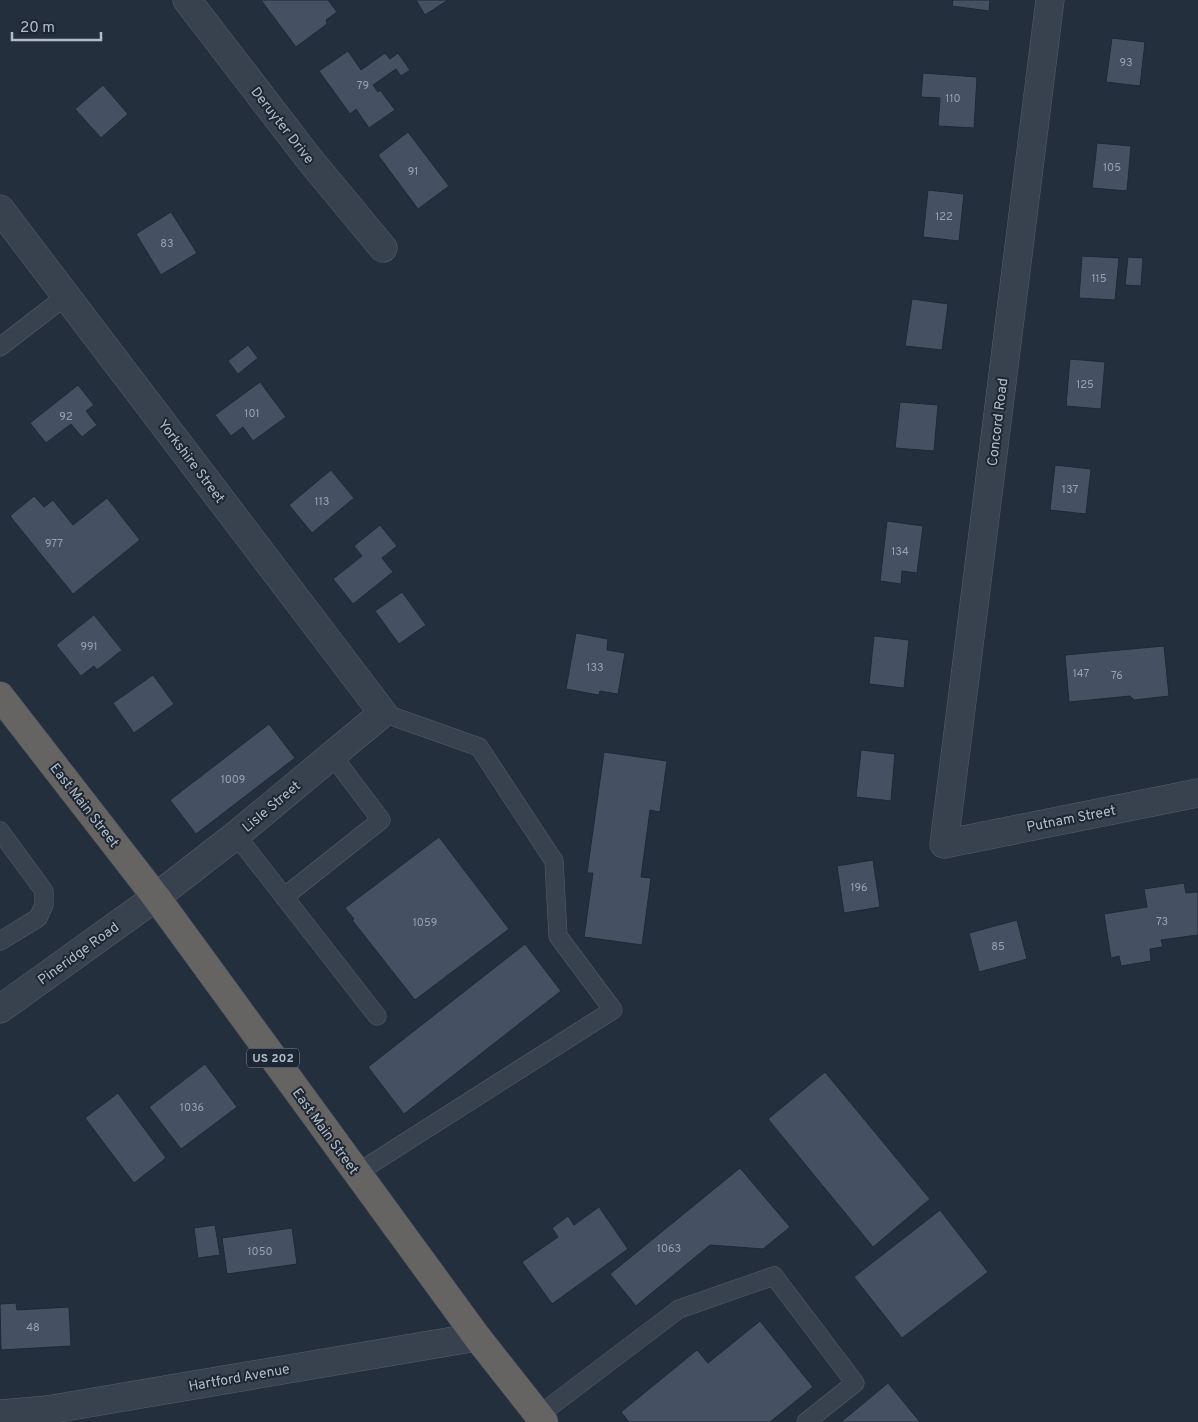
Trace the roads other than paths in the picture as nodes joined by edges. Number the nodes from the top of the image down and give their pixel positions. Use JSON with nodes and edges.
{"nodes":[{"id":1,"x":187,"y":0,"type":"edge"},
{"id":2,"x":1050,"y":0,"type":"edge"},
{"id":3,"x":0,"y":209,"type":"edge"},
{"id":4,"x":383,"y":248,"type":"dead end"},
{"id":5,"x":66,"y":296,"type":"junction"},
{"id":6,"x":0,"y":347,"type":"edge"},
{"id":7,"x":0,"y":696,"type":"edge"},
{"id":8,"x":383,"y":713,"type":"junction"},
{"id":9,"x":332,"y":755,"type":"junction"},
{"id":10,"x":1198,"y":793,"type":"edge"},
{"id":11,"x":236,"y":835,"type":"junction"},
{"id":12,"x":2,"y":838,"type":"edge"},
{"id":13,"x":944,"y":844,"type":"joint"},
{"id":14,"x":284,"y":896,"type":"junction"},
{"id":15,"x":156,"y":897,"type":"junction"},
{"id":16,"x":0,"y":941,"type":"edge"},
{"id":17,"x":0,"y":1009,"type":"edge"},
{"id":18,"x":377,"y":1016,"type":"dead end"},
{"id":19,"x":357,"y":1172,"type":"junction"},
{"id":20,"x":477,"y":1337,"type":"junction"},
{"id":21,"x":0,"y":1414,"type":"edge"},
{"id":22,"x":52,"y":1416,"type":"edge"},
{"id":23,"x":541,"y":1419,"type":"edge"},
{"id":24,"x":806,"y":1422,"type":"edge"}],
"edges":[{"from":1,"to":4,"type":"street","name":"Deruyter Drive"},
{"from":2,"to":13,"type":"street","name":"Concord Road"},
{"from":3,"to":5,"type":"street","name":"Yorkshire Street"},
{"from":5,"to":6,"type":"lane"},
{"from":5,"to":8,"type":"street","name":"Yorkshire Street"},
{"from":7,"to":15,"type":"highway","name":"East Main Street","number":"US 202"},
{"from":8,"to":9,"type":"street","name":"Lisle Street"},
{"from":8,"to":19,"type":"lane"},
{"from":9,"to":11,"type":"street","name":"Lisle Street"},
{"from":9,"to":14,"type":"lane"},
{"from":10,"to":13,"type":"street","name":"Putnam Street"},
{"from":11,"to":14,"type":"lane"},
{"from":11,"to":15,"type":"street","name":"Lisle Street"},
{"from":12,"to":16,"type":"lane"},
{"from":14,"to":18,"type":"lane"},
{"from":15,"to":17,"type":"street","name":"Pineridge Road"},
{"from":15,"to":19,"type":"highway","name":"East Main Street","number":"US 202"},
{"from":19,"to":20,"type":"highway","name":"East Main Street","number":"US 202"},
{"from":20,"to":22,"type":"street","name":"Hartford Avenue"},
{"from":20,"to":23,"type":"highway","name":"East Main Street","number":"US 202"},
{"from":21,"to":22,"type":"street","name":"Hartford Avenue"},
{"from":23,"to":24,"type":"lane"}]}
